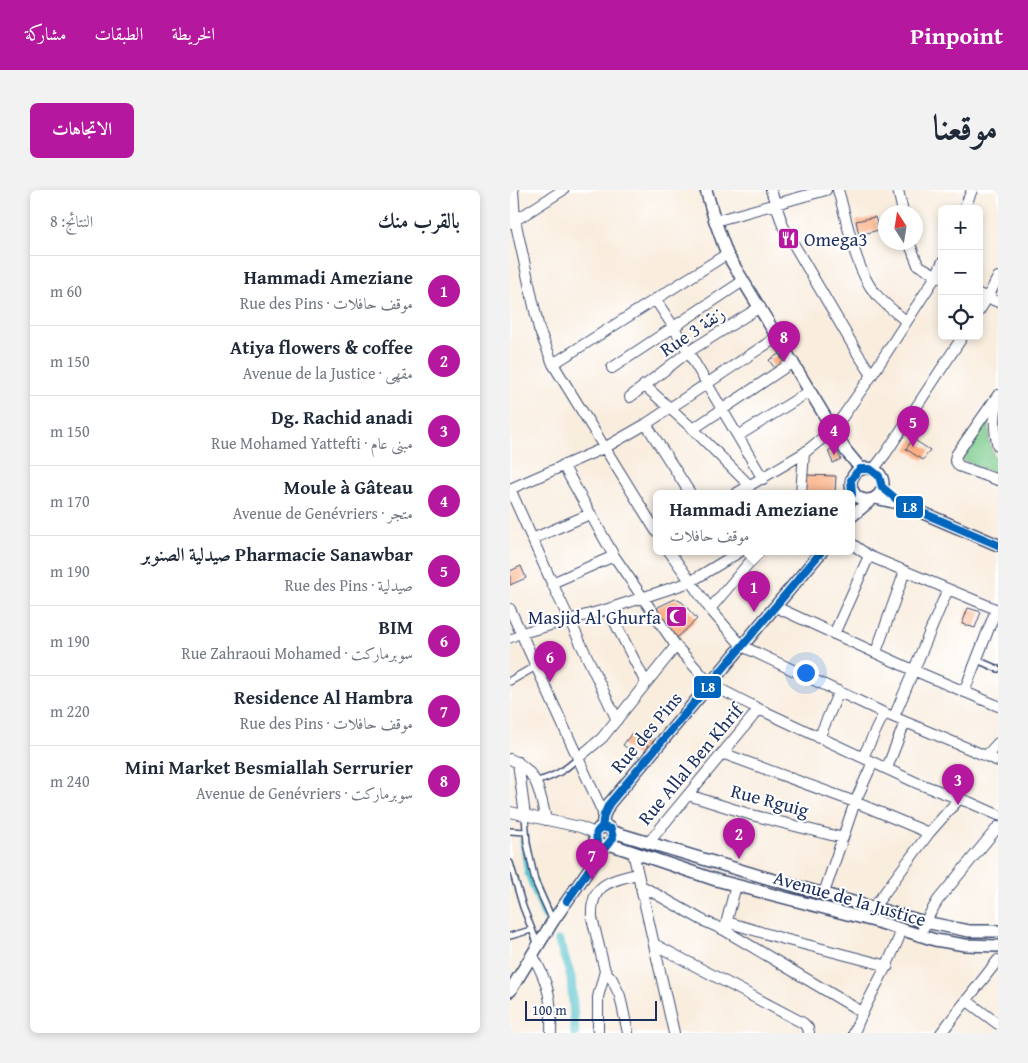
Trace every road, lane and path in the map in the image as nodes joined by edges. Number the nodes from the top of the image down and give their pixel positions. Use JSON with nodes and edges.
{"nodes":[{"id":1,"x":513,"y":190,"type":"edge"},
{"id":2,"x":563,"y":190,"type":"edge"},
{"id":3,"x":706,"y":190,"type":"edge"},
{"id":4,"x":771,"y":190,"type":"edge"},
{"id":5,"x":826,"y":190,"type":"edge"},
{"id":6,"x":838,"y":190,"type":"edge"},
{"id":7,"x":898,"y":190,"type":"edge"},
{"id":8,"x":972,"y":190,"type":"edge"},
{"id":9,"x":775,"y":204,"type":"junction"},
{"id":10,"x":901,"y":205,"type":"edge"},
{"id":11,"x":966,"y":205,"type":"edge"},
{"id":12,"x":715,"y":221,"type":"junction"},
{"id":13,"x":513,"y":222,"type":"edge"},
{"id":14,"x":912,"y":250,"type":"edge"},
{"id":15,"x":727,"y":254,"type":"junction"},
{"id":16,"x":938,"y":277,"type":"edge"},
{"id":17,"x":998,"y":277,"type":"edge"},
{"id":18,"x":938,"y":279,"type":"edge"},
{"id":19,"x":743,"y":281,"type":"junction"},
{"id":20,"x":655,"y":298,"type":"junction"},
{"id":21,"x":989,"y":298,"type":"edge"},
{"id":22,"x":760,"y":307,"type":"junction"},
{"id":23,"x":906,"y":321,"type":"junction"},
{"id":24,"x":673,"y":326,"type":"junction"},
{"id":25,"x":777,"y":337,"type":"junction"},
{"id":26,"x":960,"y":340,"type":"edge"},
{"id":27,"x":688,"y":352,"type":"junction"},
{"id":28,"x":793,"y":362,"type":"junction"},
{"id":29,"x":553,"y":364,"type":"junction"},
{"id":30,"x":612,"y":368,"type":"dead end"},
{"id":31,"x":872,"y":374,"type":"junction"},
{"id":32,"x":707,"y":384,"type":"junction"},
{"id":33,"x":644,"y":385,"type":"junction"},
{"id":34,"x":810,"y":391,"type":"junction"},
{"id":35,"x":998,"y":395,"type":"edge"},
{"id":36,"x":630,"y":397,"type":"dead end"},
{"id":37,"x":998,"y":402,"type":"edge"},
{"id":38,"x":669,"y":409,"type":"junction"},
{"id":39,"x":722,"y":409,"type":"junction"},
{"id":40,"x":646,"y":424,"type":"junction"},
{"id":41,"x":694,"y":429,"type":"junction"},
{"id":42,"x":834,"y":429,"type":"junction"},
{"id":43,"x":738,"y":436,"type":"junction"},
{"id":44,"x":998,"y":446,"type":"edge"},
{"id":45,"x":606,"y":447,"type":"junction"},
{"id":46,"x":804,"y":453,"type":"junction"},
{"id":47,"x":563,"y":466,"type":"junction"},
{"id":48,"x":861,"y":469,"type":"junction"},
{"id":49,"x":873,"y":470,"type":"junction"},
{"id":50,"x":763,"y":478,"type":"junction"},
{"id":51,"x":998,"y":480,"type":"edge"},
{"id":52,"x":750,"y":486,"type":"junction"},
{"id":53,"x":882,"y":487,"type":"junction"},
{"id":54,"x":510,"y":489,"type":"edge"},
{"id":55,"x":688,"y":490,"type":"edge"},
{"id":56,"x":743,"y":490,"type":"edge"},
{"id":57,"x":801,"y":490,"type":"edge"},
{"id":58,"x":852,"y":490,"type":"edge"},
{"id":59,"x":855,"y":495,"type":"edge"},
{"id":60,"x":873,"y":499,"type":"junction"},
{"id":61,"x":902,"y":504,"type":"junction"},
{"id":62,"x":590,"y":514,"type":"junction"},
{"id":63,"x":855,"y":514,"type":"edge"},
{"id":64,"x":653,"y":526,"type":"edge"},
{"id":65,"x":532,"y":539,"type":"junction"},
{"id":66,"x":998,"y":545,"type":"edge"},
{"id":67,"x":855,"y":546,"type":"edge"},
{"id":68,"x":672,"y":555,"type":"edge"},
{"id":69,"x":734,"y":555,"type":"edge"},
{"id":70,"x":756,"y":555,"type":"edge"},
{"id":71,"x":819,"y":555,"type":"edge"},
{"id":72,"x":614,"y":556,"type":"junction"},
{"id":73,"x":869,"y":556,"type":"junction"},
{"id":74,"x":905,"y":571,"type":"junction"},
{"id":75,"x":690,"y":582,"type":"junction"},
{"id":76,"x":552,"y":583,"type":"junction"},
{"id":77,"x":948,"y":590,"type":"junction"},
{"id":78,"x":642,"y":598,"type":"junction"},
{"id":79,"x":776,"y":607,"type":"junction"},
{"id":80,"x":510,"y":609,"type":"edge"},
{"id":81,"x":710,"y":609,"type":"junction"},
{"id":82,"x":608,"y":610,"type":"junction"},
{"id":83,"x":997,"y":610,"type":"edge"},
{"id":84,"x":569,"y":619,"type":"junction"},
{"id":85,"x":522,"y":633,"type":"junction"},
{"id":86,"x":834,"y":634,"type":"junction"},
{"id":87,"x":510,"y":639,"type":"edge"},
{"id":88,"x":676,"y":646,"type":"junction"},
{"id":89,"x":742,"y":646,"type":"junction"},
{"id":90,"x":876,"y":652,"type":"junction"},
{"id":91,"x":976,"y":660,"type":"junction"},
{"id":92,"x":536,"y":666,"type":"junction"},
{"id":93,"x":998,"y":669,"type":"edge"},
{"id":94,"x":913,"y":670,"type":"junction"},
{"id":95,"x":510,"y":681,"type":"edge"},
{"id":96,"x":646,"y":682,"type":"junction"},
{"id":97,"x":710,"y":684,"type":"junction"},
{"id":98,"x":839,"y":691,"type":"junction"},
{"id":99,"x":964,"y":692,"type":"junction"},
{"id":100,"x":998,"y":706,"type":"edge"},
{"id":101,"x":758,"y":709,"type":"junction"},
{"id":102,"x":884,"y":713,"type":"junction"},
{"id":103,"x":894,"y":717,"type":"junction"},
{"id":104,"x":618,"y":720,"type":"junction"},
{"id":105,"x":905,"y":722,"type":"junction"},
{"id":106,"x":819,"y":738,"type":"junction"},
{"id":107,"x":998,"y":743,"type":"edge"},
{"id":108,"x":722,"y":753,"type":"junction"},
{"id":109,"x":987,"y":756,"type":"junction"},
{"id":110,"x":578,"y":758,"type":"junction"},
{"id":111,"x":868,"y":759,"type":"junction"},
{"id":112,"x":514,"y":760,"type":"edge"},
{"id":113,"x":998,"y":761,"type":"edge"},
{"id":114,"x":887,"y":768,"type":"junction"},
{"id":115,"x":537,"y":781,"type":"junction"},
{"id":116,"x":688,"y":795,"type":"junction"},
{"id":117,"x":958,"y":799,"type":"junction"},
{"id":118,"x":854,"y":802,"type":"junction"},
{"id":119,"x":510,"y":812,"type":"edge"},
{"id":120,"x":525,"y":816,"type":"junction"},
{"id":121,"x":998,"y":816,"type":"edge"},
{"id":122,"x":546,"y":820,"type":"junction"},
{"id":123,"x":998,"y":827,"type":"edge"},
{"id":124,"x":510,"y":831,"type":"edge"},
{"id":125,"x":526,"y":832,"type":"junction"},
{"id":126,"x":929,"y":833,"type":"junction"},
{"id":127,"x":604,"y":834,"type":"junction"},
{"id":128,"x":843,"y":838,"type":"junction"},
{"id":129,"x":649,"y":842,"type":"junction"},
{"id":130,"x":633,"y":852,"type":"junction"},
{"id":131,"x":510,"y":863,"type":"edge"},
{"id":132,"x":637,"y":874,"type":"junction"},
{"id":133,"x":640,"y":885,"type":"junction"},
{"id":134,"x":736,"y":885,"type":"junction"},
{"id":135,"x":824,"y":894,"type":"junction"},
{"id":136,"x":874,"y":907,"type":"junction"},
{"id":137,"x":553,"y":921,"type":"junction"},
{"id":138,"x":925,"y":922,"type":"junction"},
{"id":139,"x":726,"y":926,"type":"junction"},
{"id":140,"x":902,"y":929,"type":"junction"},
{"id":141,"x":531,"y":930,"type":"junction"},
{"id":142,"x":998,"y":931,"type":"edge"},
{"id":143,"x":510,"y":936,"type":"edge"},
{"id":144,"x":921,"y":936,"type":"junction"},
{"id":145,"x":654,"y":944,"type":"junction"},
{"id":146,"x":998,"y":946,"type":"edge"},
{"id":147,"x":536,"y":951,"type":"junction"},
{"id":148,"x":998,"y":960,"type":"edge"},
{"id":149,"x":888,"y":966,"type":"junction"},
{"id":150,"x":605,"y":971,"type":"junction"},
{"id":151,"x":510,"y":992,"type":"edge"},
{"id":152,"x":966,"y":1000,"type":"junction"},
{"id":153,"x":862,"y":1012,"type":"junction"},
{"id":154,"x":998,"y":1024,"type":"edge"},
{"id":155,"x":551,"y":1033,"type":"edge"},
{"id":156,"x":598,"y":1033,"type":"edge"},
{"id":157,"x":628,"y":1033,"type":"edge"},
{"id":158,"x":674,"y":1033,"type":"edge"},
{"id":159,"x":809,"y":1033,"type":"edge"},
{"id":160,"x":854,"y":1033,"type":"edge"},
{"id":161,"x":941,"y":1033,"type":"edge"}],
"edges":[{"from":1,"to":13,"type":"street"},
{"from":2,"to":13,"type":"street"},
{"from":3,"to":12,"type":"street"},
{"from":4,"to":9,"type":"street"},
{"from":5,"to":9,"type":"street"},
{"from":6,"to":23,"type":"street"},
{"from":7,"to":10,"type":"street"},
{"from":8,"to":11,"type":"street"},
{"from":9,"to":12,"type":"street"},
{"from":9,"to":31,"type":"street"},
{"from":12,"to":15,"type":"street"},
{"from":13,"to":29,"type":"street"},
{"from":14,"to":16,"type":"street"},
{"from":15,"to":19,"type":"street"},
{"from":15,"to":20,"type":"street"},
{"from":17,"to":21,"type":"street"},
{"from":18,"to":23,"type":"street"},
{"from":19,"to":22,"type":"street"},
{"from":19,"to":24,"type":"street"},
{"from":20,"to":24,"type":"street"},
{"from":20,"to":29,"type":"street"},
{"from":22,"to":25,"type":"street"},
{"from":22,"to":27,"type":"street","name":"Rue 3 زنقة"},
{"from":23,"to":31,"type":"street"},
{"from":24,"to":27,"type":"street"},
{"from":24,"to":30,"type":"street"},
{"from":25,"to":28,"type":"street"},
{"from":25,"to":32,"type":"street"},
{"from":26,"to":49,"type":"street"},
{"from":27,"to":32,"type":"street"},
{"from":27,"to":33,"type":"street","name":"Rue 3 زنقة"},
{"from":28,"to":34,"type":"street"},
{"from":28,"to":39,"type":"street"},
{"from":29,"to":45,"type":"street"},
{"from":31,"to":42,"type":"street"},
{"from":32,"to":38,"type":"street"},
{"from":32,"to":39,"type":"street"},
{"from":33,"to":36,"type":"street","name":"Rue 3 زنقة"},
{"from":33,"to":38,"type":"street"},
{"from":34,"to":42,"type":"street"},
{"from":34,"to":43,"type":"street"},
{"from":35,"to":51,"type":"street"},
{"from":37,"to":44,"type":"street"},
{"from":38,"to":40,"type":"street"},
{"from":38,"to":41,"type":"street"},
{"from":39,"to":41,"type":"street"},
{"from":39,"to":43,"type":"street"},
{"from":40,"to":45,"type":"street"},
{"from":40,"to":55,"type":"street"},
{"from":41,"to":52,"type":"street"},
{"from":42,"to":46,"type":"street"},
{"from":42,"to":48,"type":"street"},
{"from":43,"to":50,"type":"street"},
{"from":45,"to":47,"type":"street"},
{"from":45,"to":64,"type":"street"},
{"from":46,"to":50,"type":"street"},
{"from":46,"to":57,"type":"street"},
{"from":47,"to":54,"type":"street"},
{"from":47,"to":62,"type":"street"},
{"from":48,"to":49,"type":"street"},
{"from":48,"to":58,"type":"street"},
{"from":49,"to":53,"type":"street"},
{"from":50,"to":52,"type":"street"},
{"from":52,"to":56,"type":"street"},
{"from":53,"to":60,"type":"street"},
{"from":53,"to":61,"type":"street"},
{"from":54,"to":65,"type":"street"},
{"from":59,"to":60,"type":"street"},
{"from":60,"to":61,"type":"street"},
{"from":60,"to":63,"type":"street"},
{"from":61,"to":66,"type":"street"},
{"from":62,"to":65,"type":"street"},
{"from":62,"to":72,"type":"street"},
{"from":65,"to":76,"type":"street"},
{"from":67,"to":73,"type":"street"},
{"from":68,"to":75,"type":"street"},
{"from":69,"to":75,"type":"street"},
{"from":70,"to":81,"type":"street"},
{"from":71,"to":79,"type":"street","name":"Rue des Pins"},
{"from":72,"to":76,"type":"street"},
{"from":72,"to":78,"type":"street"},
{"from":73,"to":74,"type":"street"},
{"from":73,"to":86,"type":"street"},
{"from":74,"to":77,"type":"street"},
{"from":74,"to":90,"type":"street"},
{"from":75,"to":78,"type":"street"},
{"from":75,"to":81,"type":"street"},
{"from":76,"to":84,"type":"street"},
{"from":77,"to":83,"type":"street"},
{"from":77,"to":94,"type":"street"},
{"from":78,"to":82,"type":"street"},
{"from":78,"to":88,"type":"street"},
{"from":79,"to":86,"type":"street"},
{"from":79,"to":89,"type":"street","name":"Rue des Pins"},
{"from":80,"to":85,"type":"street"},
{"from":81,"to":89,"type":"street"},
{"from":82,"to":84,"type":"street"},
{"from":82,"to":96,"type":"street"},
{"from":83,"to":91,"type":"street"},
{"from":84,"to":85,"type":"street"},
{"from":84,"to":104,"type":"street"},
{"from":85,"to":87,"type":"street"},
{"from":85,"to":92,"type":"street"},
{"from":86,"to":90,"type":"street"},
{"from":88,"to":96,"type":"street"},
{"from":88,"to":97,"type":"street"},
{"from":89,"to":97,"type":"street","name":"Rue des Pins"},
{"from":89,"to":98,"type":"street"},
{"from":90,"to":94,"type":"street"},
{"from":91,"to":93,"type":"lane"},
{"from":91,"to":99,"type":"street"},
{"from":92,"to":95,"type":"street"},
{"from":92,"to":110,"type":"street"},
{"from":94,"to":99,"type":"street"},
{"from":94,"to":103,"type":"street"},
{"from":96,"to":104,"type":"street"},
{"from":97,"to":101,"type":"street"},
{"from":97,"to":127,"type":"street","name":"Rue des Pins"},
{"from":98,"to":102,"type":"street"},
{"from":98,"to":106,"type":"street"},
{"from":99,"to":100,"type":"street"},
{"from":101,"to":106,"type":"street"},
{"from":101,"to":108,"type":"street","name":"Rue Allal Ben Khrif"},
{"from":102,"to":103,"type":"street"},
{"from":102,"to":111,"type":"street"},
{"from":103,"to":105,"type":"street"},
{"from":104,"to":110,"type":"street"},
{"from":105,"to":109,"type":"street"},
{"from":105,"to":114,"type":"street"},
{"from":106,"to":111,"type":"street"},
{"from":107,"to":109,"type":"street"},
{"from":108,"to":116,"type":"street","name":"Rue Allal Ben Khrif"},
{"from":108,"to":118,"type":"street"},
{"from":109,"to":113,"type":"street"},
{"from":110,"to":115,"type":"lane"},
{"from":110,"to":127,"type":"street"},
{"from":111,"to":114,"type":"street"},
{"from":111,"to":118,"type":"street"},
{"from":112,"to":115,"type":"street"},
{"from":112,"to":120,"type":"street"},
{"from":114,"to":117,"type":"street"},
{"from":115,"to":122,"type":"street"},
{"from":116,"to":128,"type":"street","name":"Rue Rguig"},
{"from":116,"to":129,"type":"street","name":"Rue Allal Ben Khrif"},
{"from":117,"to":121,"type":"street"},
{"from":117,"to":126,"type":"street"},
{"from":118,"to":126,"type":"street"},
{"from":118,"to":128,"type":"street"},
{"from":119,"to":120,"type":"street"},
{"from":120,"to":122,"type":"street"},
{"from":120,"to":125,"type":"lane"},
{"from":122,"to":127,"type":"street"},
{"from":123,"to":138,"type":"street"},
{"from":124,"to":125,"type":"lane"},
{"from":125,"to":137,"type":"lane"},
{"from":126,"to":136,"type":"street"},
{"from":127,"to":129,"type":"street","name":"Avenue de la Justice"},
{"from":127,"to":130,"type":"street","name":"Avenue de la Justice"},
{"from":127,"to":137,"type":"street","name":"Rue des Pins"},
{"from":128,"to":135,"type":"street"},
{"from":129,"to":135,"type":"street","name":"Avenue de la Justice"},
{"from":130,"to":132,"type":"street"},
{"from":130,"to":134,"type":"street","name":"Avenue de la Justice"},
{"from":131,"to":141,"type":"lane"},
{"from":132,"to":133,"type":"street"},
{"from":132,"to":150,"type":"street"},
{"from":133,"to":139,"type":"street"},
{"from":133,"to":145,"type":"street"},
{"from":134,"to":139,"type":"street"},
{"from":134,"to":140,"type":"street","name":"Avenue de la Justice"},
{"from":135,"to":136,"type":"street","name":"Avenue de la Justice"},
{"from":136,"to":138,"type":"street","name":"Avenue de la Justice"},
{"from":137,"to":147,"type":"street","name":"Rue des Pins"},
{"from":138,"to":142,"type":"street","name":"Avenue de la Justice"},
{"from":138,"to":144,"type":"street"},
{"from":139,"to":149,"type":"street"},
{"from":139,"to":153,"type":"street"},
{"from":140,"to":144,"type":"street","name":"Avenue de la Justice"},
{"from":140,"to":149,"type":"street"},
{"from":141,"to":143,"type":"lane"},
{"from":141,"to":147,"type":"lane"},
{"from":144,"to":146,"type":"street","name":"Avenue de la Justice"},
{"from":145,"to":158,"type":"street"},
{"from":145,"to":159,"type":"street"},
{"from":147,"to":151,"type":"street","name":"Rue des Pins"},
{"from":147,"to":155,"type":"street"},
{"from":148,"to":152,"type":"street"},
{"from":149,"to":153,"type":"street"},
{"from":150,"to":156,"type":"street"},
{"from":150,"to":157,"type":"street"},
{"from":152,"to":154,"type":"street"},
{"from":152,"to":161,"type":"street"},
{"from":153,"to":160,"type":"street"}]}
